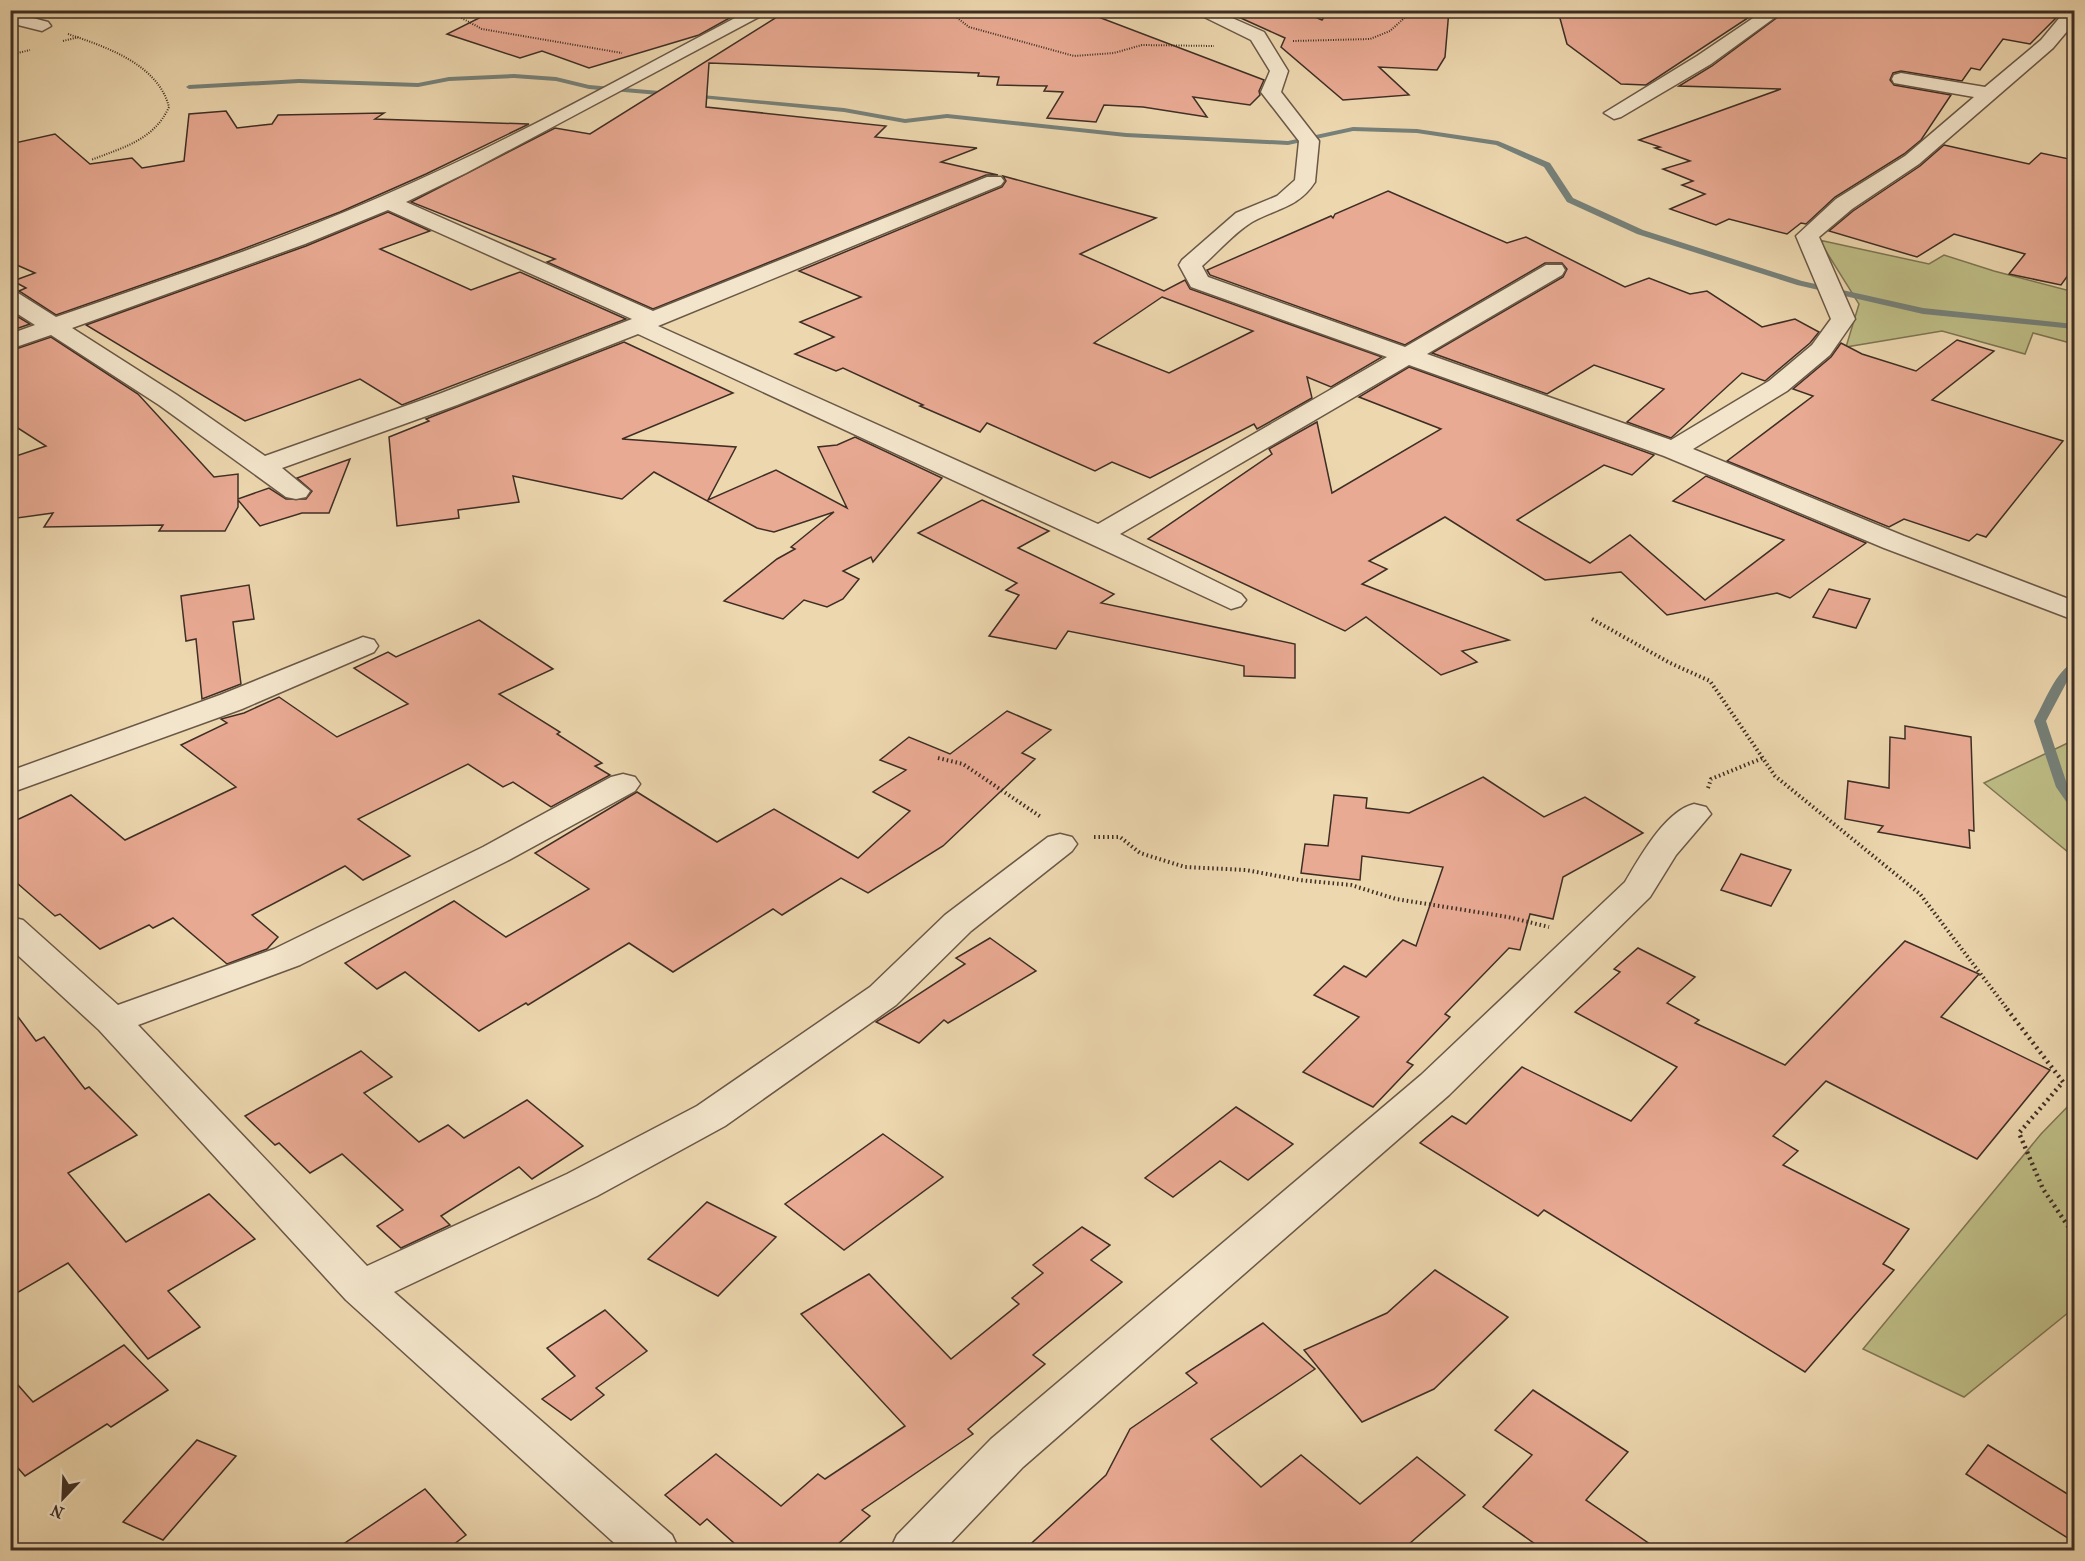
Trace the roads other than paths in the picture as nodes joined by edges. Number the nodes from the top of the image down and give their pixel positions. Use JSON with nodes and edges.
{"nodes":[{"id":1,"x":764,"y":10,"type":"edge"},
{"id":2,"x":1198,"y":10,"type":"edge"},
{"id":3,"x":1777,"y":10,"type":"edge"},
{"id":4,"x":2074,"y":12,"type":"edge"},
{"id":5,"x":10,"y":17,"type":"edge"},
{"id":6,"x":42,"y":26,"type":"road end"},
{"id":7,"x":1900,"y":79,"type":"dead end"},
{"id":8,"x":1990,"y":94,"type":"junction"},
{"id":9,"x":1614,"y":113,"type":"dead end"},
{"id":10,"x":994,"y":181,"type":"dead end"},
{"id":11,"x":388,"y":202,"type":"junction"},
{"id":12,"x":1554,"y":270,"type":"dead end"},
{"id":13,"x":10,"y":298,"type":"edge"},
{"id":14,"x":646,"y":323,"type":"junction"},
{"id":15,"x":55,"y":327,"type":"junction"},
{"id":16,"x":10,"y":342,"type":"edge"},
{"id":17,"x":1407,"y":357,"type":"junction"},
{"id":18,"x":1673,"y":450,"type":"junction"},
{"id":19,"x":263,"y":466,"type":"junction"},
{"id":20,"x":296,"y":491,"type":"dead end"},
{"id":21,"x":1099,"y":535,"type":"junction"},
{"id":22,"x":1231,"y":600,"type":"dead end"},
{"id":23,"x":2074,"y":611,"type":"edge"},
{"id":24,"x":363,"y":646,"type":"dead end"},
{"id":25,"x":10,"y":783,"type":"edge"},
{"id":26,"x":624,"y":784,"type":"dead end"},
{"id":27,"x":1694,"y":814,"type":"road end"},
{"id":28,"x":1060,"y":844,"type":"road end"},
{"id":29,"x":10,"y":928,"type":"edge"},
{"id":30,"x":112,"y":1021,"type":"junction"},
{"id":31,"x":361,"y":1288,"type":"junction"},
{"id":32,"x":655,"y":1551,"type":"edge"},
{"id":33,"x":914,"y":1551,"type":"edge"}],
"edges":[{"from":1,"to":11,"type":"street"},
{"from":2,"to":17,"type":"street"},
{"from":3,"to":9,"type":"street"},
{"from":4,"to":8,"type":"street"},
{"from":5,"to":6,"type":"street"},
{"from":7,"to":8,"type":"street"},
{"from":8,"to":18,"type":"street"},
{"from":10,"to":14,"type":"street"},
{"from":11,"to":14,"type":"street"},
{"from":11,"to":15,"type":"street"},
{"from":12,"to":17,"type":"street"},
{"from":13,"to":15,"type":"street"},
{"from":14,"to":19,"type":"street"},
{"from":14,"to":21,"type":"street"},
{"from":15,"to":16,"type":"street"},
{"from":15,"to":19,"type":"street"},
{"from":17,"to":18,"type":"street"},
{"from":17,"to":21,"type":"street"},
{"from":18,"to":23,"type":"street"},
{"from":19,"to":20,"type":"street"},
{"from":21,"to":22,"type":"street"},
{"from":24,"to":25,"type":"street"},
{"from":26,"to":30,"type":"street"},
{"from":27,"to":33,"type":"street"},
{"from":28,"to":31,"type":"street"},
{"from":29,"to":30,"type":"street"},
{"from":30,"to":31,"type":"street"},
{"from":31,"to":32,"type":"street"}]}
